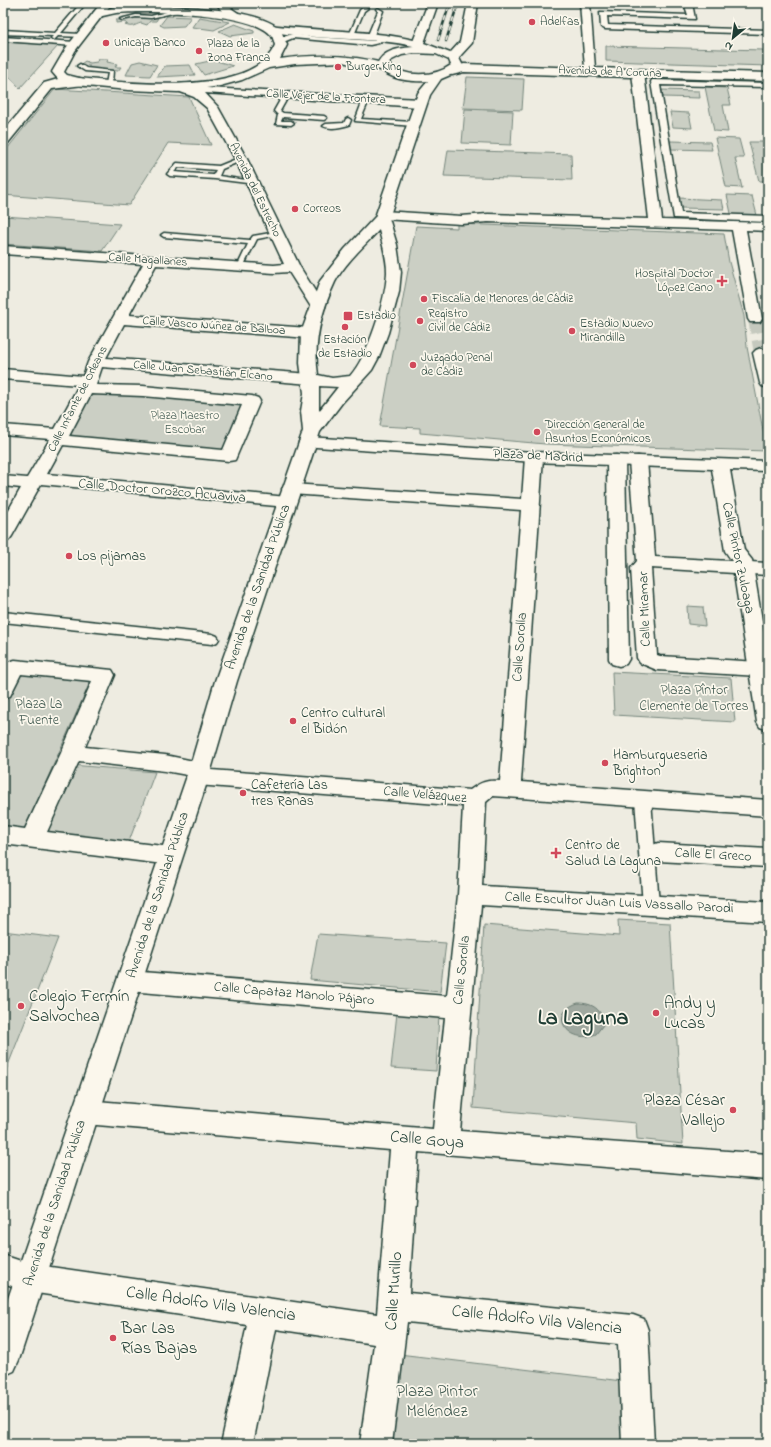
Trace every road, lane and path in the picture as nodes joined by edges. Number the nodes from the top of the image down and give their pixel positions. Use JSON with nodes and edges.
{"nodes":[{"id":1,"x":84,"y":3,"type":"edge"},
{"id":2,"x":107,"y":3,"type":"edge"},
{"id":3,"x":222,"y":3,"type":"edge"},
{"id":4,"x":433,"y":3,"type":"edge"},
{"id":5,"x":473,"y":3,"type":"edge"},
{"id":6,"x":585,"y":3,"type":"edge"},
{"id":7,"x":688,"y":3,"type":"edge"},
{"id":8,"x":366,"y":8,"type":"dead end"},
{"id":9,"x":378,"y":9,"type":"dead end"},
{"id":10,"x":175,"y":11,"type":"junction"},
{"id":11,"x":98,"y":14,"type":"junction"},
{"id":12,"x":236,"y":15,"type":"junction"},
{"id":13,"x":122,"y":19,"type":"dead end"},
{"id":14,"x":270,"y":28,"type":"junction"},
{"id":15,"x":3,"y":32,"type":"edge"},
{"id":16,"x":768,"y":32,"type":"edge"},
{"id":17,"x":56,"y":35,"type":"junction"},
{"id":18,"x":344,"y":36,"type":"junction"},
{"id":19,"x":376,"y":37,"type":"junction"},
{"id":20,"x":3,"y":39,"type":"edge"},
{"id":21,"x":466,"y":40,"type":"junction"},
{"id":22,"x":50,"y":42,"type":"junction"},
{"id":23,"x":281,"y":42,"type":"junction"},
{"id":24,"x":75,"y":43,"type":"junction"},
{"id":25,"x":418,"y":44,"type":"junction"},
{"id":26,"x":434,"y":51,"type":"junction"},
{"id":27,"x":390,"y":55,"type":"junction"},
{"id":28,"x":454,"y":63,"type":"junction"},
{"id":29,"x":266,"y":65,"type":"junction"},
{"id":30,"x":80,"y":66,"type":"dead end"},
{"id":31,"x":590,"y":66,"type":"junction"},
{"id":32,"x":385,"y":67,"type":"junction"},
{"id":33,"x":768,"y":71,"type":"edge"},
{"id":34,"x":638,"y":73,"type":"junction"},
{"id":35,"x":440,"y":75,"type":"junction"},
{"id":36,"x":408,"y":76,"type":"junction"},
{"id":37,"x":768,"y":77,"type":"edge"},
{"id":38,"x":46,"y":78,"type":"junction"},
{"id":39,"x":718,"y":79,"type":"junction"},
{"id":40,"x":227,"y":80,"type":"junction"},
{"id":41,"x":79,"y":82,"type":"junction"},
{"id":42,"x":109,"y":84,"type":"junction"},
{"id":43,"x":768,"y":85,"type":"edge"},
{"id":44,"x":179,"y":88,"type":"junction"},
{"id":45,"x":232,"y":92,"type":"junction"},
{"id":46,"x":286,"y":95,"type":"junction"},
{"id":47,"x":422,"y":98,"type":"junction"},
{"id":48,"x":366,"y":100,"type":"junction"},
{"id":49,"x":282,"y":116,"type":"junction"},
{"id":50,"x":324,"y":118,"type":"dead end"},
{"id":51,"x":357,"y":120,"type":"junction"},
{"id":52,"x":3,"y":123,"type":"edge"},
{"id":53,"x":291,"y":123,"type":"dead end"},
{"id":54,"x":413,"y":124,"type":"junction"},
{"id":55,"x":326,"y":126,"type":"dead end"},
{"id":56,"x":3,"y":140,"type":"edge"},
{"id":57,"x":241,"y":159,"type":"junction"},
{"id":58,"x":220,"y":168,"type":"junction"},
{"id":59,"x":215,"y":178,"type":"junction"},
{"id":60,"x":253,"y":183,"type":"junction"},
{"id":61,"x":383,"y":217,"type":"junction"},
{"id":62,"x":768,"y":219,"type":"edge"},
{"id":63,"x":656,"y":223,"type":"junction"},
{"id":64,"x":752,"y":223,"type":"junction"},
{"id":65,"x":738,"y":226,"type":"junction"},
{"id":66,"x":768,"y":227,"type":"edge"},
{"id":67,"x":276,"y":234,"type":"junction"},
{"id":68,"x":164,"y":236,"type":"dead end"},
{"id":69,"x":253,"y":242,"type":"junction"},
{"id":70,"x":3,"y":250,"type":"edge"},
{"id":71,"x":350,"y":252,"type":"junction"},
{"id":72,"x":379,"y":252,"type":"junction"},
{"id":73,"x":152,"y":260,"type":"junction"},
{"id":74,"x":240,"y":267,"type":"junction"},
{"id":75,"x":293,"y":267,"type":"junction"},
{"id":76,"x":318,"y":307,"type":"junction"},
{"id":77,"x":755,"y":318,"type":"tunnel mouth"},
{"id":78,"x":119,"y":319,"type":"junction"},
{"id":79,"x":309,"y":334,"type":"junction"},
{"id":80,"x":761,"y":352,"type":"tunnel mouth"},
{"id":81,"x":96,"y":362,"type":"junction"},
{"id":82,"x":3,"y":374,"type":"edge"},
{"id":83,"x":310,"y":379,"type":"junction"},
{"id":84,"x":355,"y":380,"type":"junction"},
{"id":85,"x":768,"y":383,"type":"edge"},
{"id":86,"x":87,"y":385,"type":"junction"},
{"id":87,"x":3,"y":430,"type":"edge"},
{"id":88,"x":310,"y":436,"type":"junction"},
{"id":89,"x":59,"y":438,"type":"junction"},
{"id":90,"x":534,"y":457,"type":"junction"},
{"id":91,"x":616,"y":460,"type":"junction"},
{"id":92,"x":638,"y":461,"type":"junction"},
{"id":93,"x":720,"y":464,"type":"junction"},
{"id":94,"x":768,"y":466,"type":"edge"},
{"id":95,"x":35,"y":481,"type":"junction"},
{"id":96,"x":3,"y":482,"type":"edge"},
{"id":97,"x":289,"y":496,"type":"junction"},
{"id":98,"x":530,"y":505,"type":"junction"},
{"id":99,"x":3,"y":536,"type":"edge"},
{"id":100,"x":646,"y":562,"type":"junction"},
{"id":101,"x":768,"y":562,"type":"edge"},
{"id":102,"x":742,"y":564,"type":"junction"},
{"id":103,"x":768,"y":569,"type":"edge"},
{"id":104,"x":3,"y":617,"type":"edge"},
{"id":105,"x":212,"y":639,"type":"dead end"},
{"id":106,"x":619,"y":659,"type":"dead end"},
{"id":107,"x":759,"y":668,"type":"junction"},
{"id":108,"x":3,"y":691,"type":"edge"},
{"id":109,"x":768,"y":722,"type":"edge"},
{"id":110,"x":72,"y":752,"type":"junction"},
{"id":111,"x":198,"y":774,"type":"junction"},
{"id":112,"x":510,"y":789,"type":"junction"},
{"id":113,"x":475,"y":799,"type":"junction"},
{"id":114,"x":643,"y":800,"type":"junction"},
{"id":115,"x":768,"y":808,"type":"edge"},
{"id":116,"x":3,"y":835,"type":"edge"},
{"id":117,"x":32,"y":839,"type":"junction"},
{"id":118,"x":652,"y":852,"type":"junction"},
{"id":119,"x":171,"y":856,"type":"junction"},
{"id":120,"x":768,"y":858,"type":"edge"},
{"id":121,"x":470,"y":895,"type":"junction"},
{"id":122,"x":651,"y":905,"type":"junction"},
{"id":123,"x":768,"y":912,"type":"edge"},
{"id":124,"x":129,"y":981,"type":"junction"},
{"id":125,"x":458,"y":1008,"type":"junction"},
{"id":126,"x":85,"y":1112,"type":"junction"},
{"id":127,"x":405,"y":1138,"type":"junction"},
{"id":128,"x":445,"y":1141,"type":"junction"},
{"id":129,"x":768,"y":1167,"type":"edge"},
{"id":130,"x":17,"y":1273,"type":"edge"},
{"id":131,"x":265,"y":1312,"type":"junction"},
{"id":132,"x":392,"y":1318,"type":"junction"},
{"id":133,"x":3,"y":1360,"type":"edge"},
{"id":134,"x":237,"y":1444,"type":"edge"},
{"id":135,"x":376,"y":1444,"type":"edge"},
{"id":136,"x":638,"y":1444,"type":"edge"}],
"edges":[{"from":1,"to":17,"type":"lane"},
{"from":2,"to":11,"type":"main road"},
{"from":3,"to":12,"type":"street"},
{"from":4,"to":25,"type":"main road"},
{"from":5,"to":21,"type":"main road"},
{"from":6,"to":31,"type":"main road"},
{"from":7,"to":16,"type":"street"},
{"from":8,"to":18,"type":"lane"},
{"from":9,"to":19,"type":"lane"},
{"from":10,"to":11,"type":"main road"},
{"from":10,"to":12,"type":"main road"},
{"from":10,"to":13,"type":"lane"},
{"from":11,"to":24,"type":"main road"},
{"from":12,"to":14,"type":"main road"},
{"from":14,"to":18,"type":"street"},
{"from":14,"to":23,"type":"main road"},
{"from":15,"to":17,"type":"lane"},
{"from":17,"to":22,"type":"lane"},
{"from":17,"to":24,"type":"lane"},
{"from":18,"to":19,"type":"street"},
{"from":19,"to":23,"type":"lane"},
{"from":19,"to":25,"type":"street"},
{"from":20,"to":22,"type":"lane"},
{"from":21,"to":26,"type":"main road"},
{"from":21,"to":28,"type":"main road"},
{"from":22,"to":24,"type":"lane"},
{"from":23,"to":27,"type":"main road"},
{"from":23,"to":29,"type":"main road"},
{"from":24,"to":38,"type":"main road"},
{"from":24,"to":41,"type":"main road"},
{"from":25,"to":26,"type":"main road"},
{"from":26,"to":27,"type":"main road"},
{"from":26,"to":28,"type":"main road"},
{"from":27,"to":32,"type":"main road"},
{"from":28,"to":31,"type":"main road","name":"Avenida de A Coruña"},
{"from":28,"to":34,"type":"main road","name":"Avenida de A Coruña"},
{"from":28,"to":35,"type":"main road"},
{"from":29,"to":32,"type":"main road"},
{"from":29,"to":40,"type":"main road"},
{"from":30,"to":42,"type":"lane"},
{"from":31,"to":33,"type":"main road","name":"Avenida de A Coruña"},
{"from":32,"to":36,"type":"main road"},
{"from":34,"to":39,"type":"main road","name":"Avenida de A Coruña"},
{"from":34,"to":63,"type":"street"},
{"from":35,"to":36,"type":"main road"},
{"from":35,"to":47,"type":"main road","name":"Avenida de la Sanidad Pública"},
{"from":36,"to":47,"type":"main road"},
{"from":37,"to":39,"type":"main road","name":"Avenida de A Coruña"},
{"from":38,"to":41,"type":"main road"},
{"from":38,"to":52,"type":"main road"},
{"from":38,"to":56,"type":"main road"},
{"from":39,"to":43,"type":"street"},
{"from":39,"to":64,"type":"street"},
{"from":40,"to":44,"type":"main road"},
{"from":40,"to":45,"type":"street"},
{"from":41,"to":42,"type":"main road"},
{"from":42,"to":44,"type":"main road"},
{"from":44,"to":45,"type":"street","name":"Calle Vejer de la Frontera"},
{"from":44,"to":57,"type":"street","name":"Avenida del Estrecho"},
{"from":45,"to":46,"type":"street","name":"Calle Vejer de la Frontera"},
{"from":46,"to":48,"type":"street","name":"Calle Vejer de la Frontera"},
{"from":46,"to":49,"type":"lane"},
{"from":47,"to":48,"type":"street","name":"Calle Vejer de la Frontera"},
{"from":47,"to":54,"type":"main road","name":"Avenida de la Sanidad Pública"},
{"from":48,"to":51,"type":"lane"},
{"from":49,"to":50,"type":"lane"},
{"from":49,"to":53,"type":"lane"},
{"from":51,"to":54,"type":"lane"},
{"from":51,"to":55,"type":"lane"},
{"from":54,"to":61,"type":"main road","name":"Avenida de la Sanidad Pública"},
{"from":57,"to":58,"type":"lane"},
{"from":57,"to":60,"type":"street","name":"Avenida del Estrecho"},
{"from":58,"to":59,"type":"lane"},
{"from":58,"to":59,"type":"lane"},
{"from":59,"to":60,"type":"lane"},
{"from":60,"to":67,"type":"street","name":"Avenida del Estrecho"},
{"from":61,"to":63,"type":"street"},
{"from":61,"to":71,"type":"main road","name":"Avenida de la Sanidad Pública"},
{"from":61,"to":72,"type":"main road","name":"Avenida de la Sanidad Pública"},
{"from":62,"to":64,"type":"street"},
{"from":63,"to":65,"type":"street"},
{"from":64,"to":65,"type":"street"},
{"from":64,"to":66,"type":"street"},
{"from":65,"to":77,"type":"street"},
{"from":67,"to":69,"type":"lane"},
{"from":67,"to":75,"type":"street","name":"Avenida del Estrecho"},
{"from":68,"to":69,"type":"lane"},
{"from":69,"to":74,"type":"lane"},
{"from":70,"to":73,"type":"street","name":"Calle Magallanes"},
{"from":71,"to":72,"type":"main road"},
{"from":71,"to":76,"type":"main road","name":"Avenida de la Sanidad Pública"},
{"from":72,"to":84,"type":"main road","name":"Avenida de la Sanidad Pública"},
{"from":73,"to":74,"type":"street","name":"Calle Magallanes"},
{"from":73,"to":78,"type":"street","name":"Calle Infante de Orleans"},
{"from":74,"to":75,"type":"street","name":"Calle Magallanes"},
{"from":75,"to":76,"type":"street","name":"Avenida del Estrecho"},
{"from":76,"to":79,"type":"main road","name":"Avenida de la Sanidad Pública"},
{"from":78,"to":79,"type":"street","name":"Calle Vasco Núñez de Balboa"},
{"from":78,"to":81,"type":"street","name":"Calle Infante de Orleans"},
{"from":79,"to":83,"type":"main road","name":"Avenida de la Sanidad Pública"},
{"from":80,"to":85,"type":"street"},
{"from":81,"to":83,"type":"street","name":"Calle Juan Sebastián Elcano"},
{"from":81,"to":86,"type":"street","name":"Calle Infante de Orleans"},
{"from":82,"to":86,"type":"street"},
{"from":83,"to":84,"type":"main road"},
{"from":83,"to":88,"type":"main road","name":"Avenida de la Sanidad Pública"},
{"from":84,"to":88,"type":"main road","name":"Avenida de la Sanidad Pública"},
{"from":86,"to":89,"type":"street","name":"Calle Infante de Orleans"},
{"from":86,"to":89,"type":"street"},
{"from":87,"to":89,"type":"street"},
{"from":88,"to":90,"type":"main road","name":"Plaza de Madrid"},
{"from":88,"to":97,"type":"main road","name":"Avenida de la Sanidad Pública"},
{"from":89,"to":95,"type":"street","name":"Calle Infante de Orleans"},
{"from":90,"to":91,"type":"main road","name":"Plaza de Madrid"},
{"from":90,"to":98,"type":"street","name":"Calle Sorolla"},
{"from":91,"to":92,"type":"main road","name":"Plaza de Madrid"},
{"from":91,"to":106,"type":"street","name":"Calle Miramar"},
{"from":92,"to":93,"type":"main road","name":"Plaza de Madrid"},
{"from":92,"to":100,"type":"street","name":"Calle Miramar"},
{"from":93,"to":94,"type":"main road","name":"Plaza de Madrid"},
{"from":93,"to":102,"type":"main road","name":"Calle Pintor Zuloaga"},
{"from":95,"to":96,"type":"street","name":"Calle Doctor Orozco Acuaviva"},
{"from":95,"to":97,"type":"street","name":"Calle Doctor Orozco Acuaviva"},
{"from":95,"to":99,"type":"street","name":"Calle Infante de Orleans"},
{"from":97,"to":98,"type":"street"},
{"from":97,"to":111,"type":"main road","name":"Avenida de la Sanidad Pública"},
{"from":98,"to":112,"type":"street","name":"Calle Sorolla"},
{"from":100,"to":102,"type":"street"},
{"from":100,"to":107,"type":"street","name":"Calle Miramar"},
{"from":101,"to":102,"type":"street"},
{"from":102,"to":103,"type":"street"},
{"from":102,"to":107,"type":"main road","name":"Calle Pintor Zuloaga"},
{"from":104,"to":105,"type":"street"},
{"from":107,"to":109,"type":"main road","name":"Calle Pintor Zuloaga"},
{"from":108,"to":110,"type":"street"},
{"from":110,"to":111,"type":"street"},
{"from":110,"to":117,"type":"street"},
{"from":111,"to":113,"type":"street","name":"Calle Velázquez"},
{"from":111,"to":119,"type":"main road","name":"Avenida de la Sanidad Pública"},
{"from":112,"to":113,"type":"street","name":"Calle Velázquez"},
{"from":112,"to":114,"type":"street","name":"Calle Velázquez"},
{"from":113,"to":121,"type":"street","name":"Calle Sorolla"},
{"from":114,"to":115,"type":"street","name":"Calle Velázquez"},
{"from":114,"to":118,"type":"street"},
{"from":116,"to":117,"type":"street"},
{"from":117,"to":119,"type":"street"},
{"from":118,"to":120,"type":"street","name":"Calle El Greco"},
{"from":118,"to":122,"type":"street"},
{"from":119,"to":124,"type":"main road","name":"Avenida de la Sanidad Pública"},
{"from":121,"to":122,"type":"street","name":"Calle Escultor Juan Luis Vassallo Parodi"},
{"from":121,"to":125,"type":"street","name":"Calle Sorolla"},
{"from":122,"to":123,"type":"street","name":"Calle Escultor Juan Luis Vassallo Parodi"},
{"from":124,"to":125,"type":"street","name":"Calle Capataz Manolo Pájaro"},
{"from":124,"to":126,"type":"main road","name":"Avenida de la Sanidad Pública"},
{"from":125,"to":128,"type":"street","name":"Calle Sorolla"},
{"from":126,"to":127,"type":"street","name":"Calle Goya"},
{"from":126,"to":130,"type":"main road","name":"Avenida de la Sanidad Pública"},
{"from":127,"to":128,"type":"street","name":"Calle Goya"},
{"from":127,"to":132,"type":"street","name":"Calle Murillo"},
{"from":128,"to":129,"type":"street","name":"Calle Goya"},
{"from":130,"to":131,"type":"street","name":"Calle Adolfo Vila Valencia"},
{"from":130,"to":133,"type":"main road","name":"Avenida de la Sanidad Pública"},
{"from":131,"to":132,"type":"street","name":"Calle Adolfo Vila Valencia"},
{"from":131,"to":134,"type":"street"},
{"from":132,"to":135,"type":"street","name":"Calle Murillo"},
{"from":132,"to":136,"type":"street","name":"Calle Adolfo Vila Valencia"}]}
